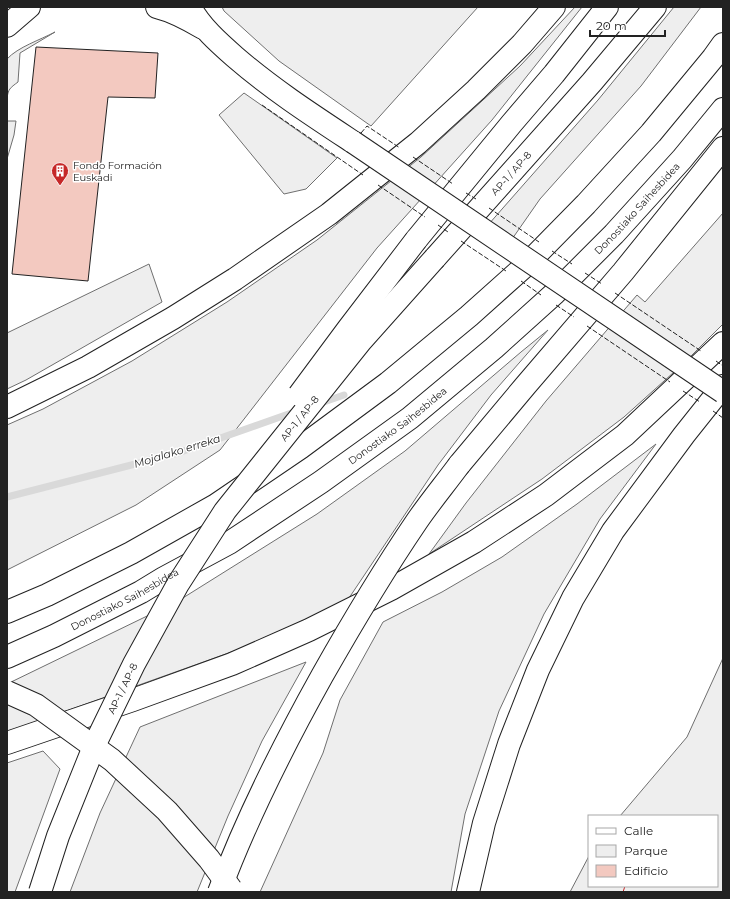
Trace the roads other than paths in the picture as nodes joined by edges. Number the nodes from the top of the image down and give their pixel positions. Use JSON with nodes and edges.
{"nodes":[{"id":1,"x":29,"y":7,"type":"edge"},
{"id":2,"x":157,"y":7,"type":"edge"},
{"id":3,"x":190,"y":7,"type":"edge"},
{"id":4,"x":554,"y":7,"type":"edge"},
{"id":5,"x":607,"y":7,"type":"edge"},
{"id":6,"x":655,"y":7,"type":"edge"},
{"id":7,"x":7,"y":26,"type":"edge"},
{"id":8,"x":204,"y":28,"type":"junction"},
{"id":9,"x":723,"y":44,"type":"edge"},
{"id":10,"x":723,"y":109,"type":"edge"},
{"id":11,"x":723,"y":148,"type":"edge"},
{"id":12,"x":723,"y":343,"type":"edge"},
{"id":13,"x":723,"y":386,"type":"edge"},
{"id":14,"x":723,"y":392,"type":"edge"},
{"id":15,"x":7,"y":408,"type":"edge"},
{"id":16,"x":225,"y":511,"type":"junction"},
{"id":17,"x":7,"y":612,"type":"edge"},
{"id":18,"x":7,"y":657,"type":"edge"},
{"id":19,"x":7,"y":692,"type":"edge"},
{"id":20,"x":7,"y":743,"type":"edge"},
{"id":21,"x":40,"y":892,"type":"edge"},
{"id":22,"x":220,"y":892,"type":"edge"},
{"id":23,"x":233,"y":892,"type":"edge"},
{"id":24,"x":468,"y":892,"type":"edge"}],
"edges":[{"from":1,"to":7,"type":"main road"},
{"from":2,"to":8,"type":"main road"},
{"from":3,"to":8,"type":"main road"},
{"from":4,"to":15,"type":"main road"},
{"from":5,"to":16,"type":"main road","bridge":true},
{"from":6,"to":16,"type":"main road","name":"AP-1 / AP-8","bridge":true},
{"from":8,"to":14,"type":"main road","bridge":true},
{"from":9,"to":17,"type":"main road"},
{"from":10,"to":18,"type":"main road","name":"Donostiako Saihesbidea"},
{"from":11,"to":22,"type":"main road","bridge":true},
{"from":12,"to":20,"type":"main road"},
{"from":13,"to":24,"type":"main road"},
{"from":16,"to":21,"type":"main road","name":"AP-1 / AP-8","bridge":true},
{"from":19,"to":23,"type":"main road","bridge":true}]}
